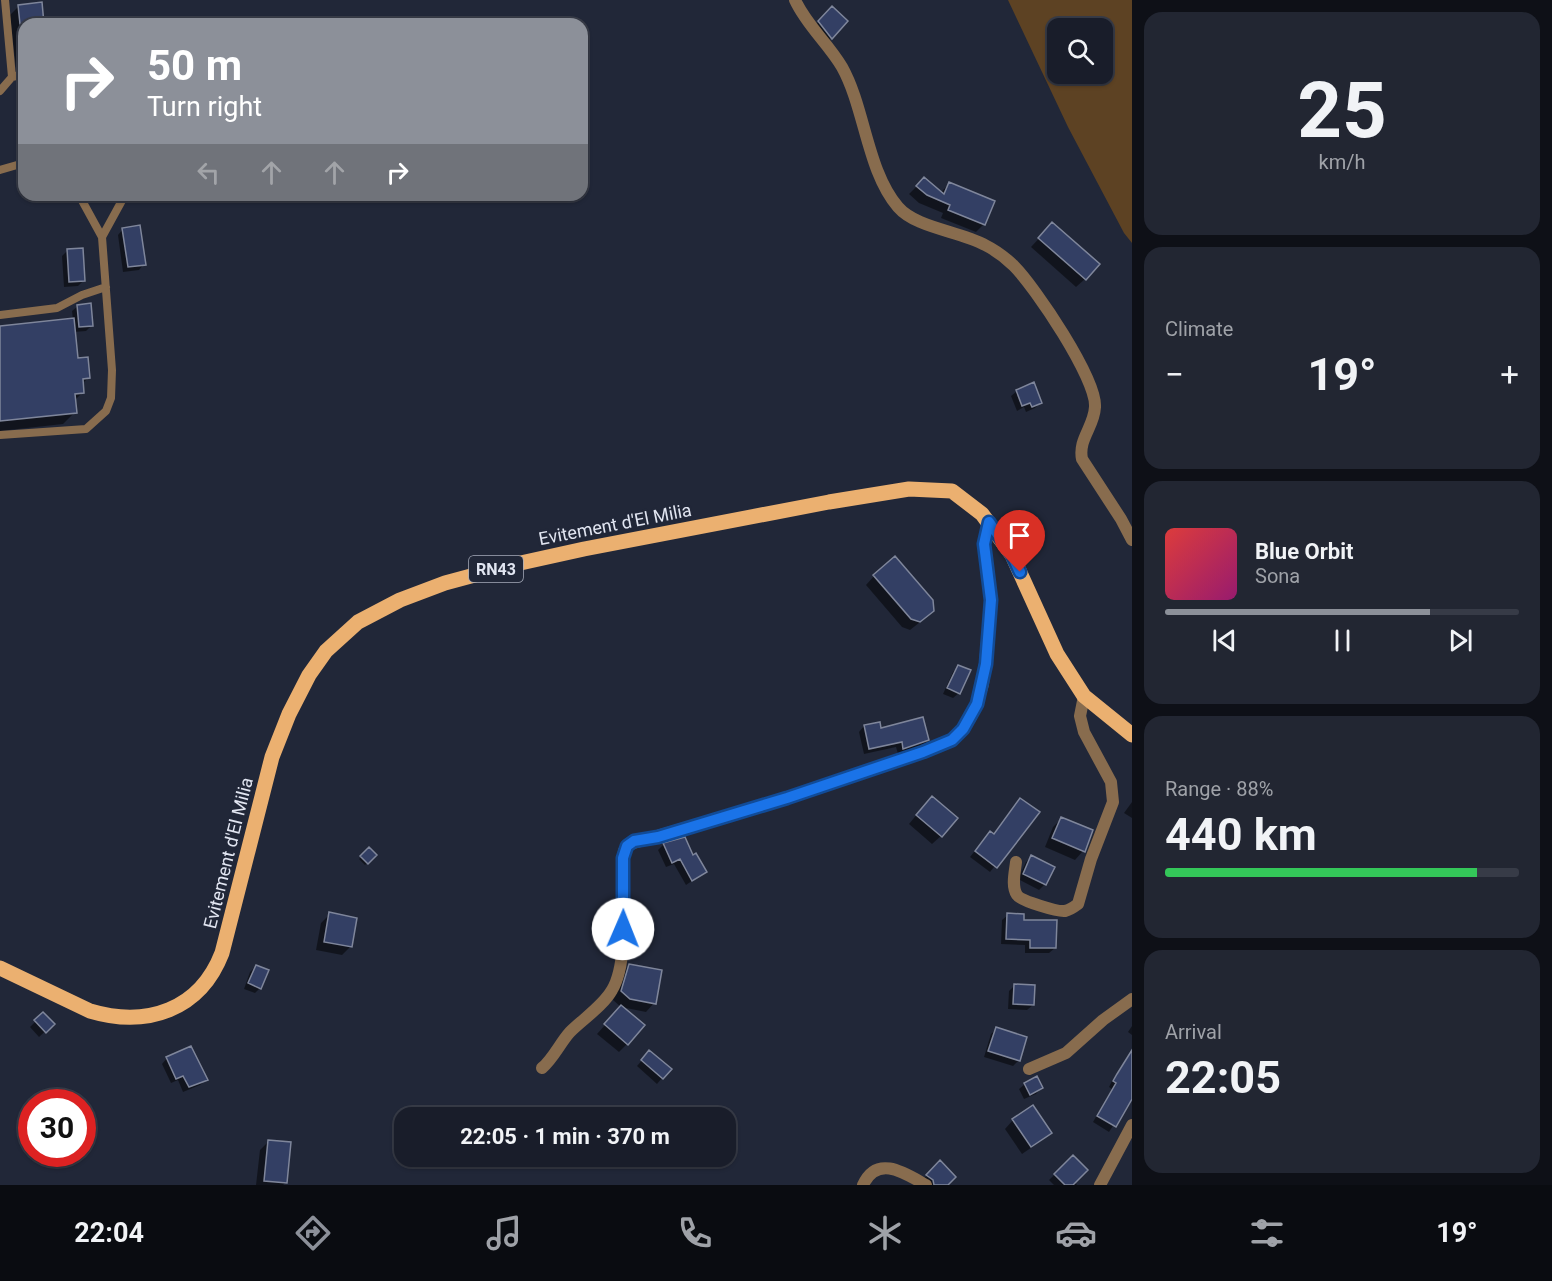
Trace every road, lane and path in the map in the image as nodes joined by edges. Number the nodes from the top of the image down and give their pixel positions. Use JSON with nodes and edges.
{"nodes":[{"id":1,"x":5,"y":0,"type":"edge"},
{"id":2,"x":795,"y":0,"type":"edge"},
{"id":3,"x":18,"y":76,"type":"edge"},
{"id":4,"x":12,"y":77,"type":"junction"},
{"id":5,"x":0,"y":91,"type":"edge"},
{"id":6,"x":18,"y":165,"type":"edge"},
{"id":7,"x":0,"y":170,"type":"edge"},
{"id":8,"x":82,"y":201,"type":"edge"},
{"id":9,"x":122,"y":201,"type":"edge"},
{"id":10,"x":102,"y":237,"type":"junction"},
{"id":11,"x":106,"y":287,"type":"junction"},
{"id":12,"x":0,"y":315,"type":"edge"},
{"id":13,"x":0,"y":435,"type":"edge"},
{"id":14,"x":989,"y":522,"type":"junction"},
{"id":15,"x":1132,"y":540,"type":"edge"},
{"id":16,"x":1084,"y":696,"type":"junction"},
{"id":17,"x":1132,"y":735,"type":"edge"},
{"id":18,"x":1016,"y":862,"type":"dead end"},
{"id":19,"x":0,"y":968,"type":"edge"},
{"id":20,"x":1132,"y":999,"type":"edge"},
{"id":21,"x":542,"y":1068,"type":"dead end"},
{"id":22,"x":1029,"y":1069,"type":"dead end"},
{"id":23,"x":1132,"y":1125,"type":"edge"},
{"id":24,"x":863,"y":1185,"type":"edge"},
{"id":25,"x":926,"y":1185,"type":"edge"},
{"id":26,"x":1100,"y":1185,"type":"edge"}],
"edges":[{"from":1,"to":4,"type":"lane"},
{"from":2,"to":15,"type":"street"},
{"from":3,"to":4,"type":"lane"},
{"from":4,"to":5,"type":"lane"},
{"from":6,"to":7,"type":"lane"},
{"from":8,"to":10,"type":"lane"},
{"from":9,"to":10,"type":"lane"},
{"from":10,"to":11,"type":"lane"},
{"from":11,"to":12,"type":"lane"},
{"from":11,"to":13,"type":"lane"},
{"from":14,"to":16,"type":"main road","name":"Evitement d'El Milia","number":"RN43"},
{"from":14,"to":19,"type":"main road","name":"Evitement d'El Milia","number":"RN43"},
{"from":14,"to":21,"type":"street"},
{"from":16,"to":17,"type":"main road","name":"Evitement d'El Milia","number":"RN43"},
{"from":16,"to":18,"type":"street"},
{"from":20,"to":22,"type":"street"},
{"from":23,"to":26,"type":"street"},
{"from":24,"to":25,"type":"street"}]}
